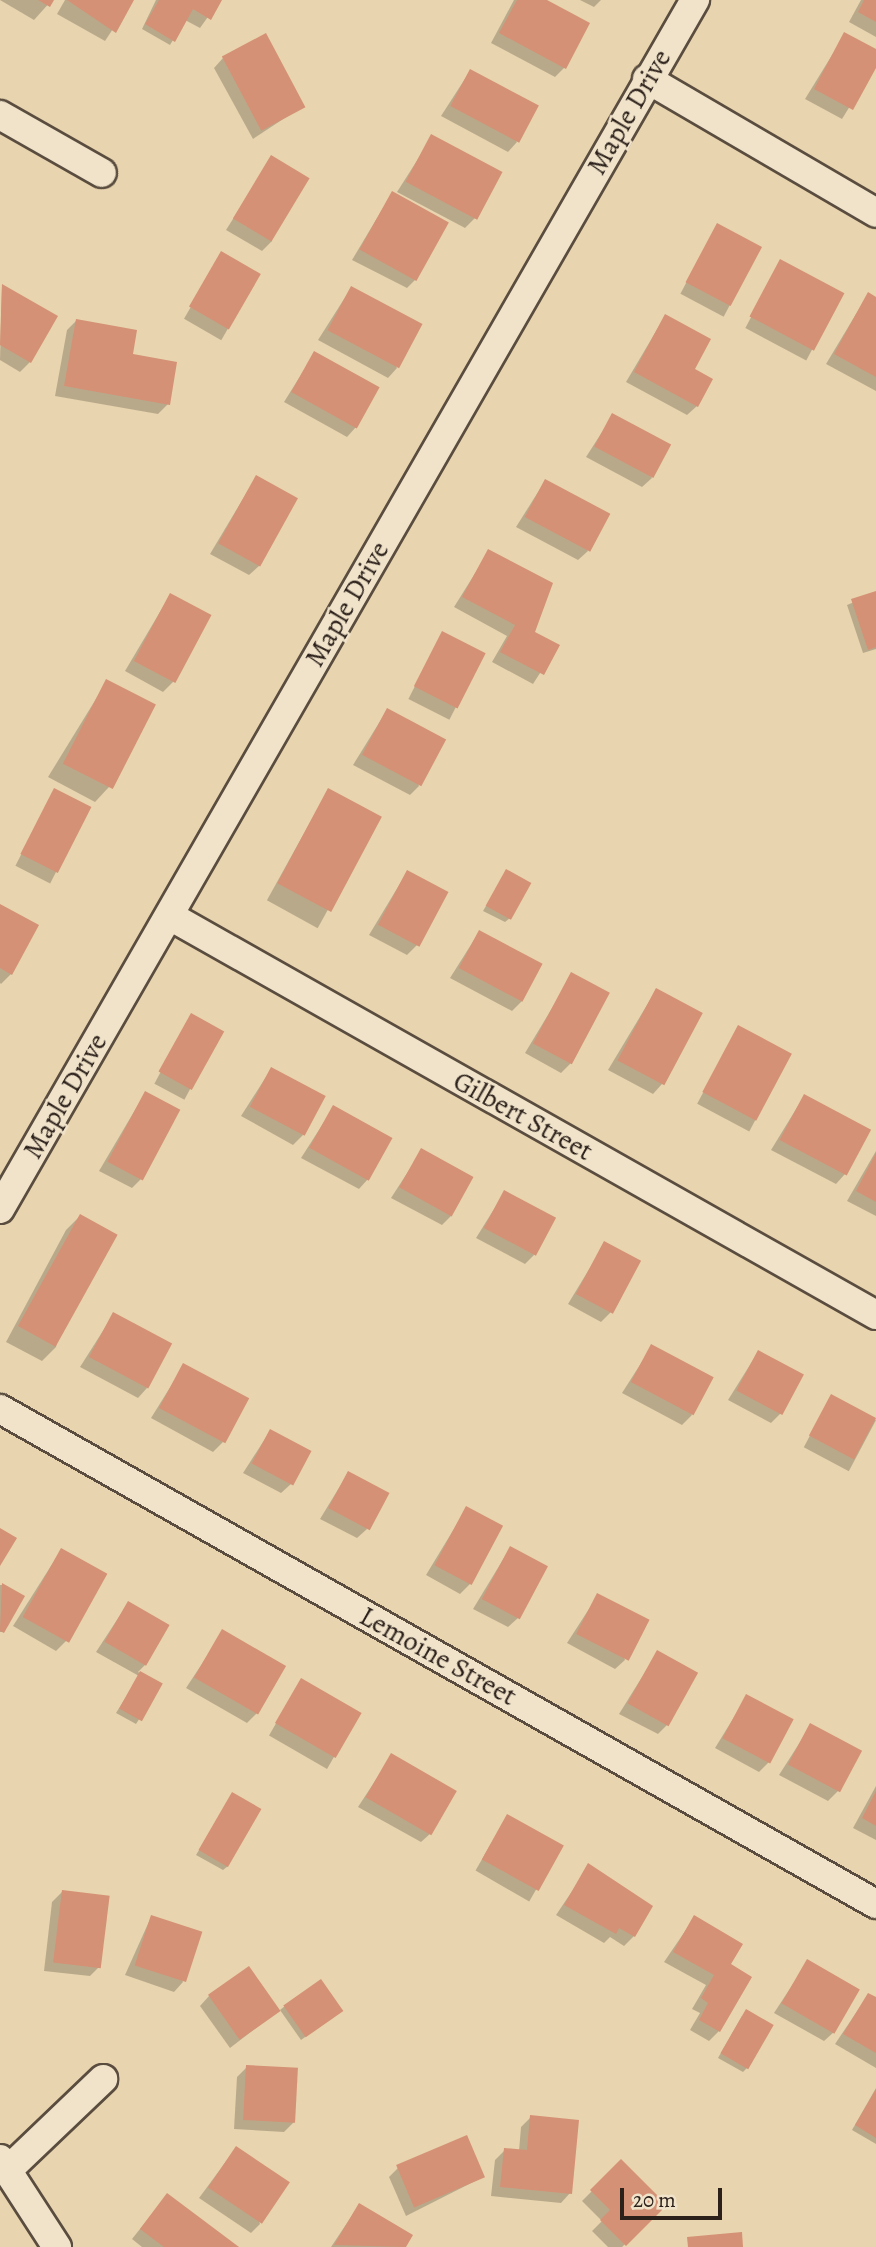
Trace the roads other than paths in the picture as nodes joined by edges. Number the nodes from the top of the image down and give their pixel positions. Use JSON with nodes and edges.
{"nodes":[{"id":1,"x":695,"y":0,"type":"edge"},
{"id":2,"x":648,"y":79,"type":"junction"},
{"id":3,"x":0,"y":115,"type":"edge"},
{"id":4,"x":102,"y":173,"type":"dead end"},
{"id":5,"x":876,"y":213,"type":"edge"},
{"id":6,"x":170,"y":916,"type":"junction"},
{"id":7,"x":0,"y":1209,"type":"edge"},
{"id":8,"x":876,"y":1315,"type":"edge"},
{"id":9,"x":0,"y":1409,"type":"edge"},
{"id":10,"x":876,"y":1904,"type":"edge"},
{"id":11,"x":103,"y":2079,"type":"dead end"},
{"id":12,"x":5,"y":2164,"type":"edge"},
{"id":13,"x":57,"y":2247,"type":"edge"}],
"edges":[{"from":1,"to":2,"type":"street","name":"Maple Drive"},
{"from":2,"to":5,"type":"street"},
{"from":2,"to":6,"type":"street","name":"Maple Drive"},
{"from":3,"to":4,"type":"street"},
{"from":6,"to":7,"type":"street","name":"Maple Drive"},
{"from":6,"to":8,"type":"street","name":"Gilbert Street"},
{"from":9,"to":10,"type":"street","name":"Lemoine Street"},
{"from":11,"to":12,"type":"street"},
{"from":12,"to":13,"type":"street"}]}
